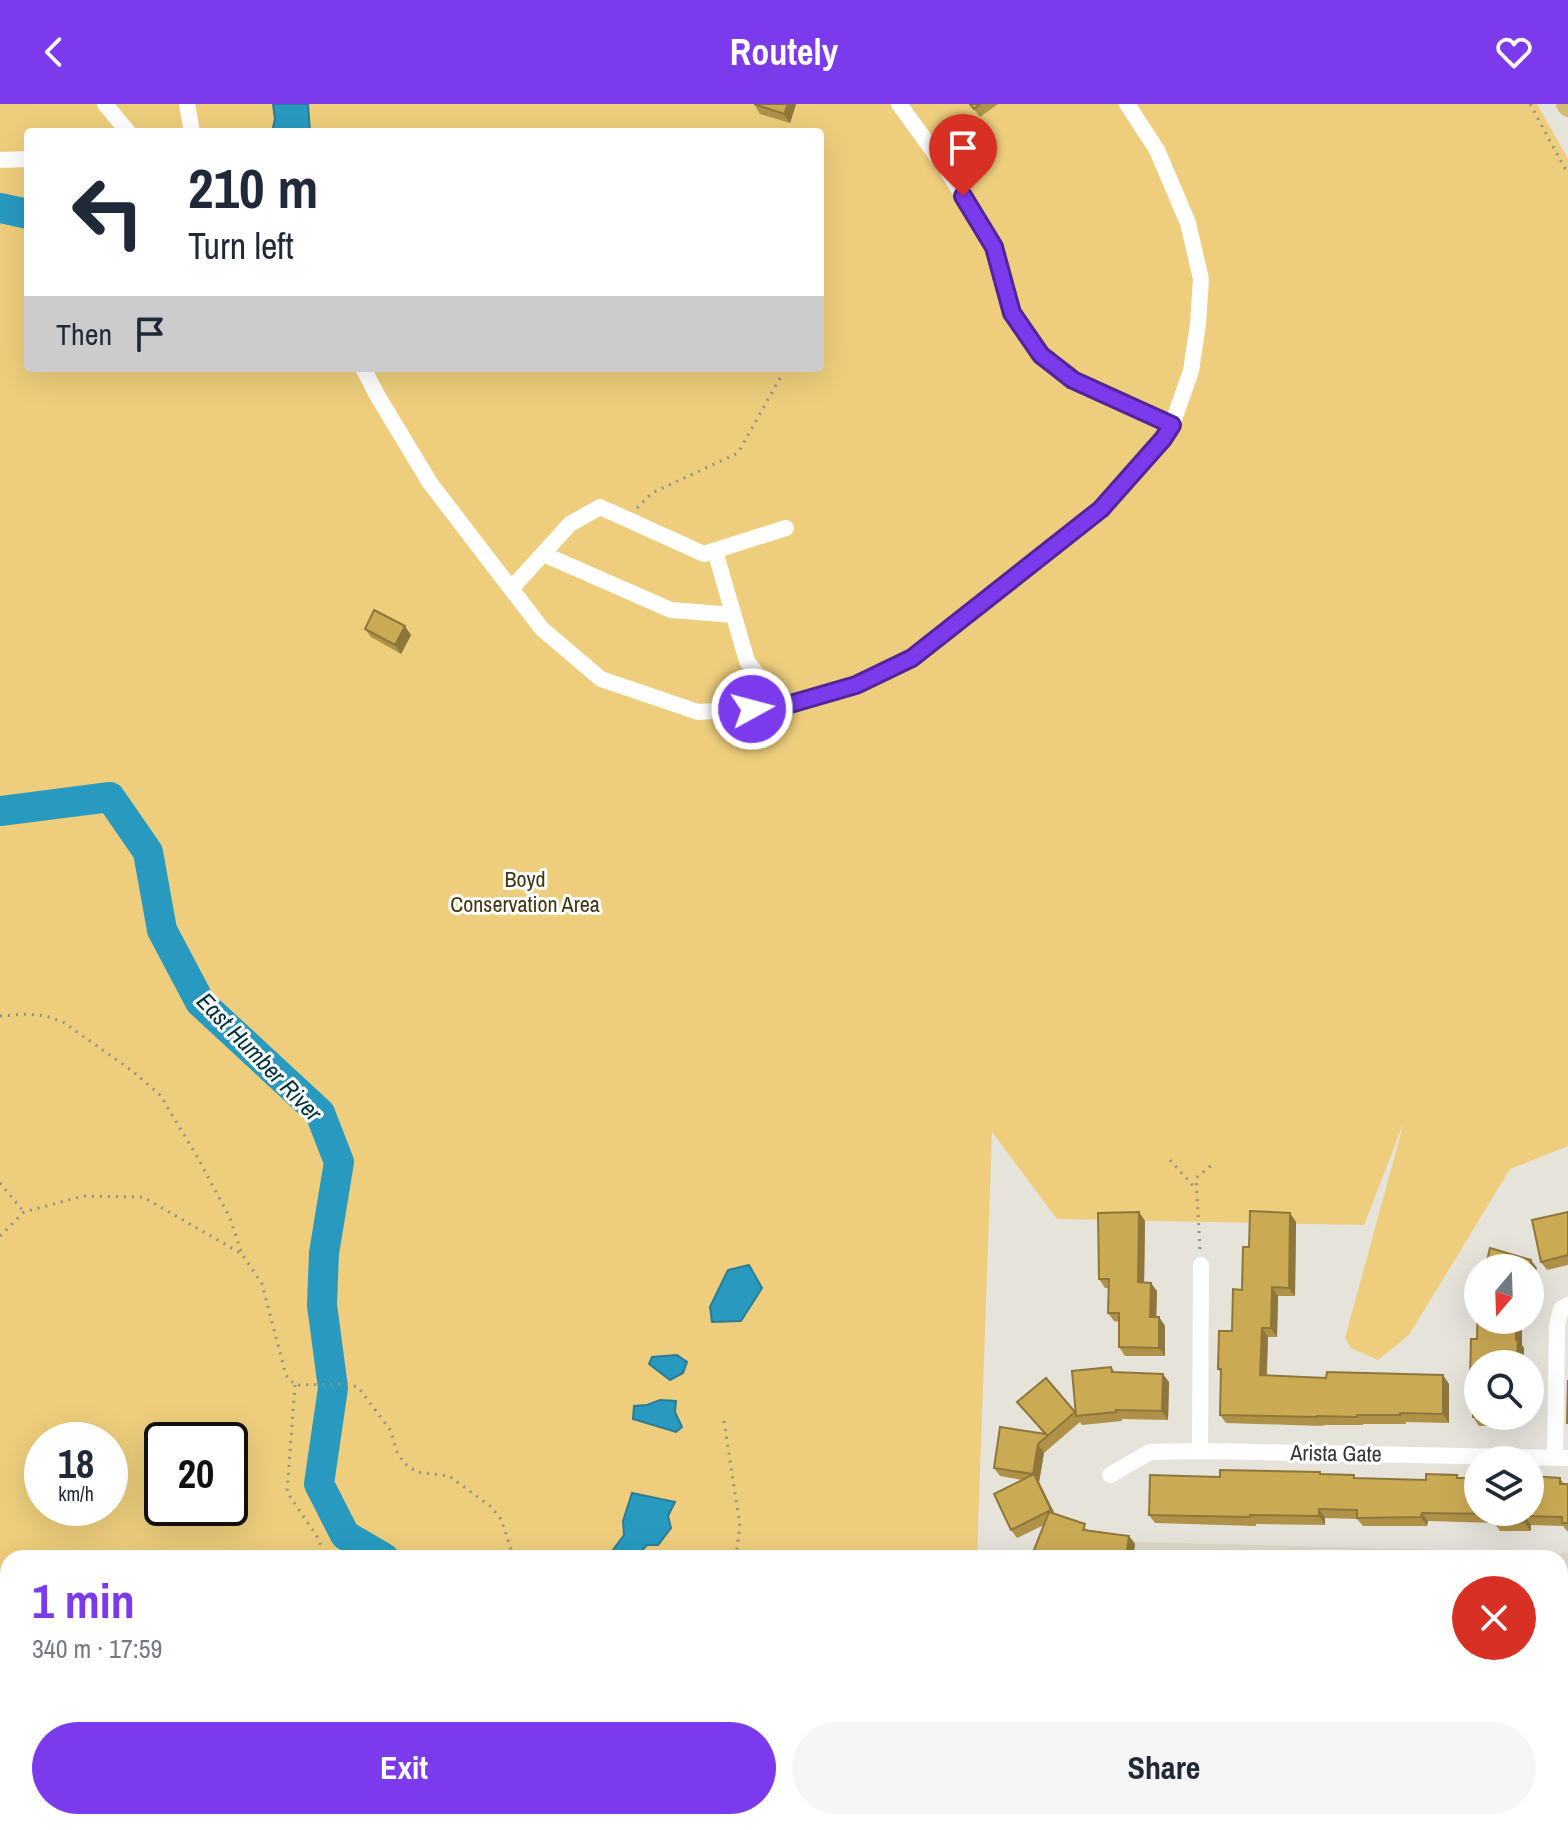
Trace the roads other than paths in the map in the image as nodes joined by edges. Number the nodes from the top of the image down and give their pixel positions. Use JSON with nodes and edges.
{"nodes":[{"id":1,"x":105,"y":104,"type":"edge"},
{"id":2,"x":187,"y":104,"type":"edge"},
{"id":3,"x":899,"y":104,"type":"edge"},
{"id":4,"x":1127,"y":104,"type":"edge"},
{"id":5,"x":125,"y":128,"type":"edge"},
{"id":6,"x":191,"y":128,"type":"edge"},
{"id":7,"x":24,"y":159,"type":"edge"},
{"id":8,"x":0,"y":160,"type":"edge"},
{"id":9,"x":365,"y":372,"type":"edge"},
{"id":10,"x":1172,"y":425,"type":"junction"},
{"id":11,"x":786,"y":528,"type":"dead end"},
{"id":12,"x":715,"y":551,"type":"junction"},
{"id":13,"x":543,"y":554,"type":"junction"},
{"id":14,"x":512,"y":588,"type":"junction"},
{"id":15,"x":734,"y":615,"type":"junction"},
{"id":16,"x":780,"y":707,"type":"junction"},
{"id":17,"x":1201,"y":1265,"type":"road end"},
{"id":18,"x":1568,"y":1305,"type":"edge"},
{"id":19,"x":1200,"y":1451,"type":"junction"},
{"id":20,"x":1561,"y":1458,"type":"edge"},
{"id":21,"x":1110,"y":1475,"type":"dead end"}],
"edges":[{"from":1,"to":5,"type":"street"},
{"from":2,"to":6,"type":"street"},
{"from":3,"to":10,"type":"street"},
{"from":4,"to":10,"type":"street"},
{"from":7,"to":8,"type":"street"},
{"from":9,"to":14,"type":"street"},
{"from":10,"to":16,"type":"street"},
{"from":11,"to":12,"type":"street"},
{"from":12,"to":13,"type":"street"},
{"from":12,"to":15,"type":"street"},
{"from":13,"to":14,"type":"street"},
{"from":13,"to":15,"type":"street"},
{"from":14,"to":16,"type":"street"},
{"from":15,"to":16,"type":"street"},
{"from":17,"to":19,"type":"street"},
{"from":18,"to":20,"type":"street"},
{"from":19,"to":20,"type":"street","name":"Arista Gate"},
{"from":19,"to":21,"type":"street","name":"Arista Gate"}]}
